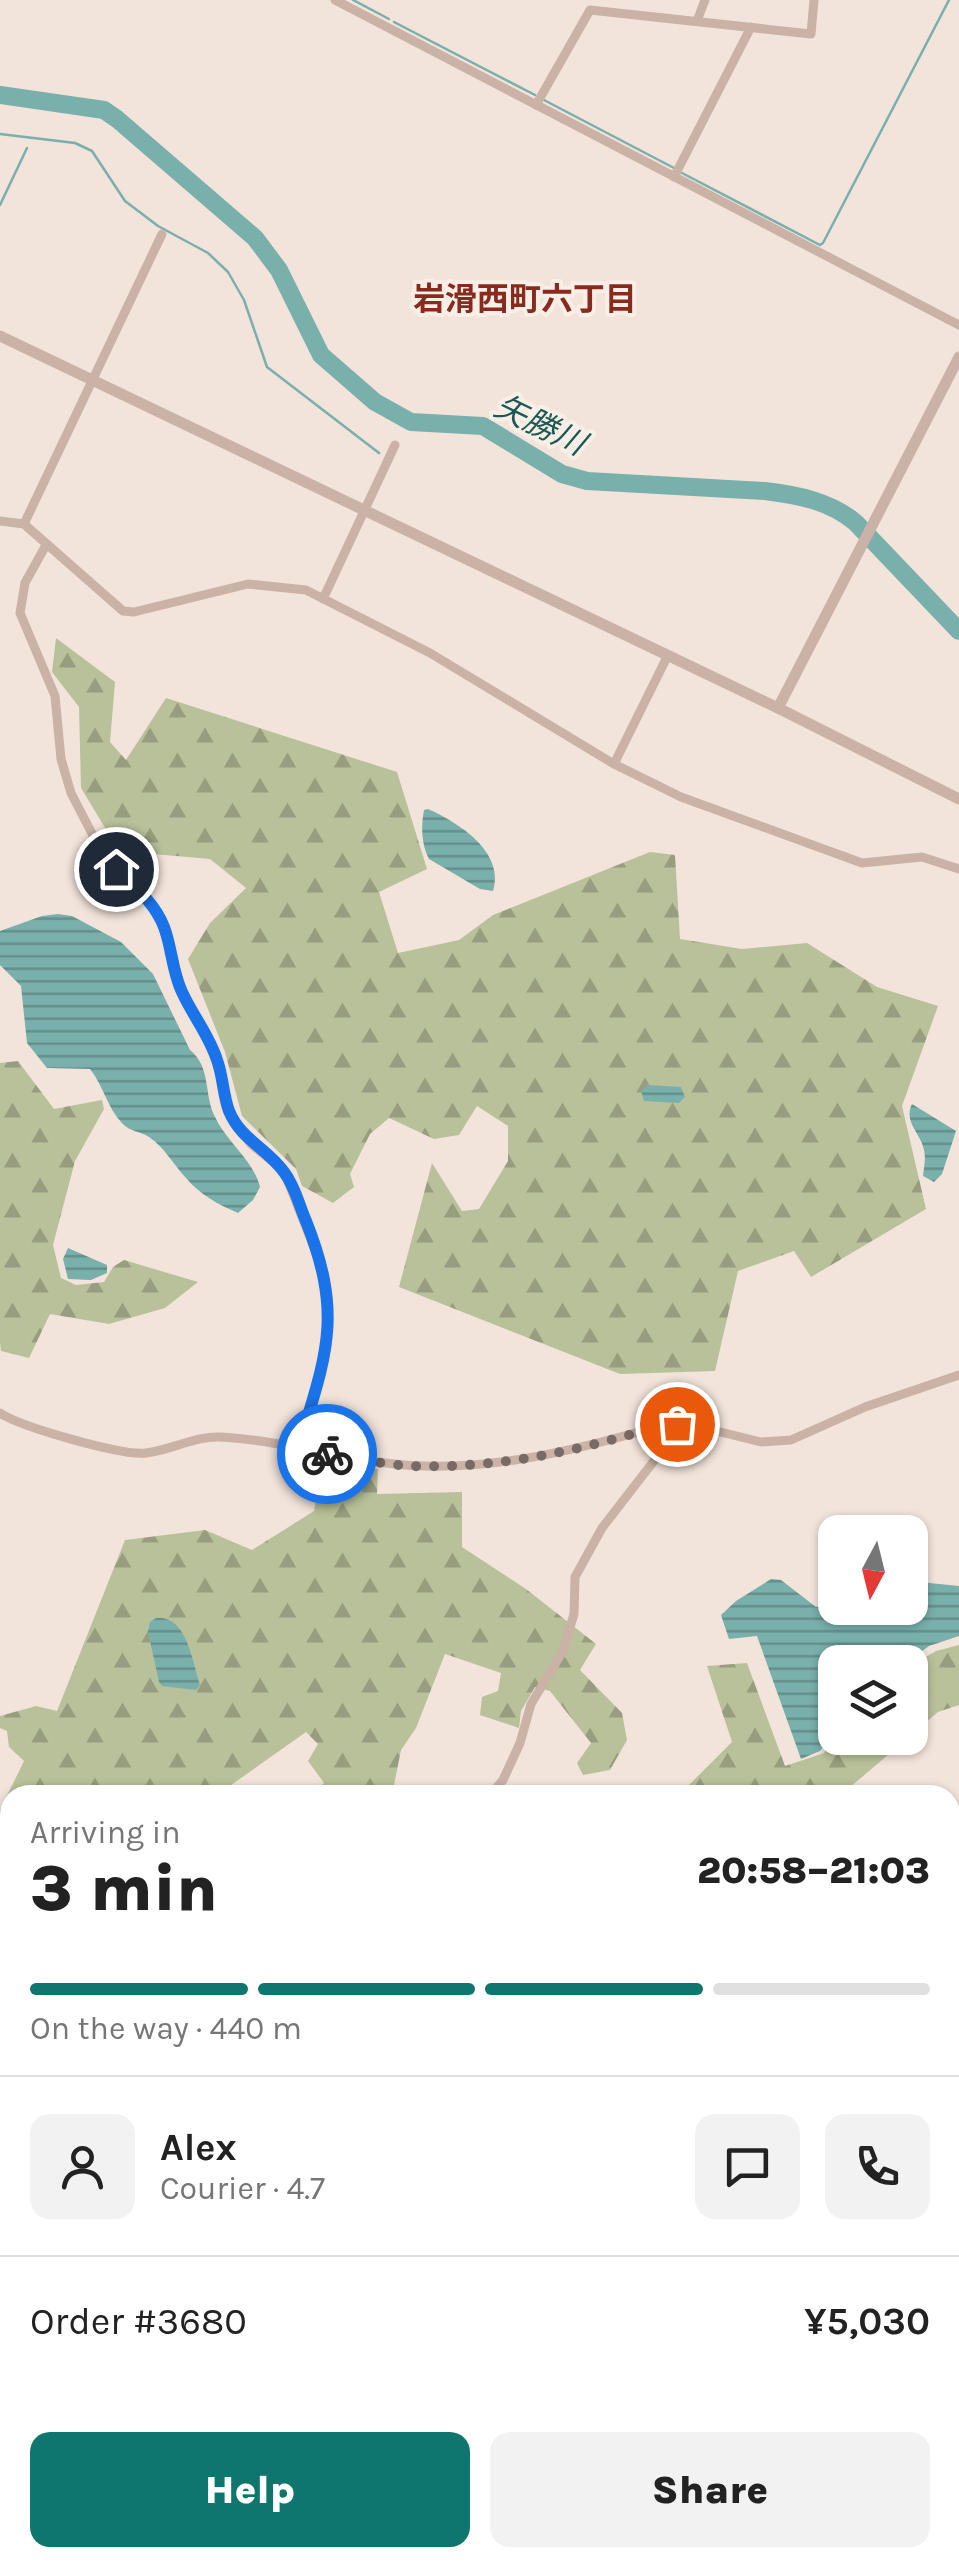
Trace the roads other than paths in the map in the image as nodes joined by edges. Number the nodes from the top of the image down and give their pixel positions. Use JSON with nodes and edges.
{"nodes":[{"id":1,"x":335,"y":0,"type":"edge"},
{"id":2,"x":705,"y":0,"type":"edge"},
{"id":3,"x":814,"y":0,"type":"edge"},
{"id":4,"x":697,"y":21,"type":"junction"},
{"id":5,"x":750,"y":26,"type":"junction"},
{"id":6,"x":536,"y":105,"type":"junction"},
{"id":7,"x":674,"y":177,"type":"junction"},
{"id":8,"x":162,"y":234,"type":"dead end"},
{"id":9,"x":959,"y":325,"type":"edge"},
{"id":10,"x":0,"y":336,"type":"edge"},
{"id":11,"x":959,"y":357,"type":"edge"},
{"id":12,"x":93,"y":380,"type":"junction"},
{"id":13,"x":395,"y":445,"type":"dead end"},
{"id":14,"x":364,"y":511,"type":"junction"},
{"id":15,"x":0,"y":521,"type":"edge"},
{"id":16,"x":24,"y":524,"type":"junction"},
{"id":17,"x":46,"y":545,"type":"junction"},
{"id":18,"x":323,"y":599,"type":"junction"},
{"id":19,"x":667,"y":657,"type":"junction"},
{"id":20,"x":778,"y":708,"type":"junction"},
{"id":21,"x":614,"y":764,"type":"junction"},
{"id":22,"x":959,"y":799,"type":"edge"},
{"id":23,"x":959,"y":870,"type":"edge"},
{"id":24,"x":959,"y":1376,"type":"edge"},
{"id":25,"x":2,"y":1416,"type":"edge"},
{"id":26,"x":664,"y":1430,"type":"junction"},
{"id":27,"x":298,"y":1449,"type":"junction"},
{"id":28,"x":499,"y":1785,"type":"edge"}],
"edges":[{"from":1,"to":6,"type":"street"},
{"from":2,"to":4,"type":"street"},
{"from":3,"to":5,"type":"street"},
{"from":4,"to":5,"type":"street"},
{"from":4,"to":6,"type":"street"},
{"from":5,"to":7,"type":"street"},
{"from":6,"to":7,"type":"street"},
{"from":7,"to":9,"type":"street"},
{"from":8,"to":12,"type":"street"},
{"from":10,"to":12,"type":"street"},
{"from":11,"to":20,"type":"street"},
{"from":12,"to":14,"type":"street"},
{"from":12,"to":16,"type":"street"},
{"from":13,"to":14,"type":"street"},
{"from":14,"to":18,"type":"street"},
{"from":14,"to":19,"type":"street"},
{"from":15,"to":16,"type":"street"},
{"from":16,"to":17,"type":"street"},
{"from":17,"to":18,"type":"street"},
{"from":17,"to":27,"type":"street"},
{"from":18,"to":21,"type":"street"},
{"from":19,"to":20,"type":"street"},
{"from":19,"to":21,"type":"street"},
{"from":20,"to":22,"type":"street"},
{"from":21,"to":23,"type":"street"},
{"from":24,"to":26,"type":"street"},
{"from":25,"to":27,"type":"street"},
{"from":26,"to":27,"type":"street"},
{"from":26,"to":28,"type":"street"}]}
